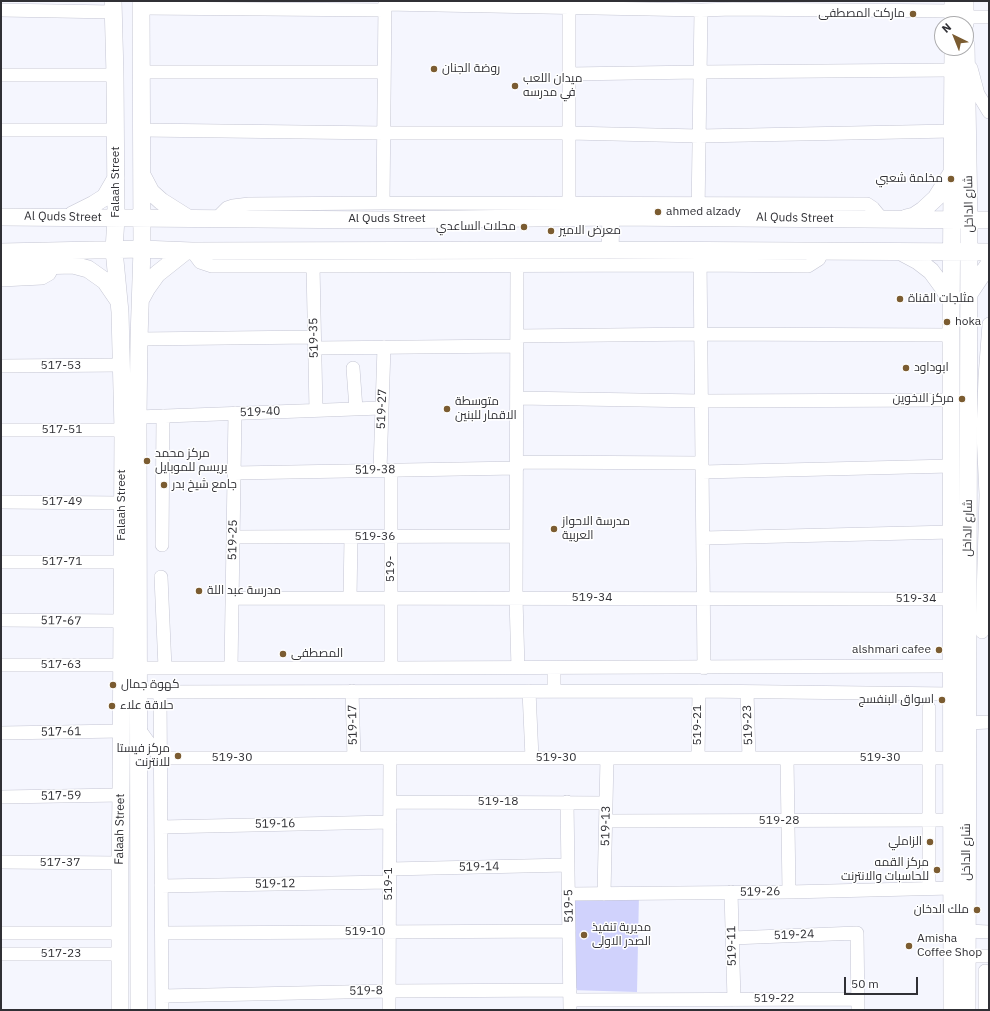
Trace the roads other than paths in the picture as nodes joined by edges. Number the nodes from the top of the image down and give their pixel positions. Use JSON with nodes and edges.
{"nodes":[{"id":1,"x":141,"y":5,"type":"edge"},
{"id":2,"x":385,"y":5,"type":"edge"},
{"id":3,"x":569,"y":5,"type":"edge"},
{"id":4,"x":733,"y":5,"type":"edge"},
{"id":5,"x":113,"y":6,"type":"edge"},
{"id":6,"x":1,"y":10,"type":"edge"},
{"id":7,"x":701,"y":10,"type":"junction"},
{"id":8,"x":959,"y":13,"type":"edge"},
{"id":9,"x":989,"y":17,"type":"edge"},
{"id":10,"x":958,"y":56,"type":"edge"},
{"id":11,"x":962,"y":56,"type":"edge"},
{"id":12,"x":965,"y":56,"type":"edge"},
{"id":13,"x":952,"y":70,"type":"junction"},
{"id":14,"x":141,"y":72,"type":"junction"},
{"id":15,"x":384,"y":72,"type":"junction"},
{"id":16,"x":700,"y":72,"type":"junction"},
{"id":17,"x":569,"y":74,"type":"junction"},
{"id":18,"x":1,"y":75,"type":"edge"},
{"id":19,"x":115,"y":75,"type":"junction"},
{"id":20,"x":989,"y":112,"type":"edge"},
{"id":21,"x":1,"y":130,"type":"edge"},
{"id":22,"x":115,"y":130,"type":"junction"},
{"id":23,"x":141,"y":130,"type":"junction"},
{"id":24,"x":952,"y":131,"type":"junction"},
{"id":25,"x":384,"y":133,"type":"junction"},
{"id":26,"x":569,"y":133,"type":"junction"},
{"id":27,"x":699,"y":136,"type":"junction"},
{"id":28,"x":142,"y":174,"type":"junction"},
{"id":29,"x":951,"y":174,"type":"junction"},
{"id":30,"x":116,"y":178,"type":"junction"},
{"id":31,"x":383,"y":203,"type":"junction"},
{"id":32,"x":569,"y":210,"type":"junction"},
{"id":33,"x":698,"y":211,"type":"junction"},
{"id":34,"x":1,"y":217,"type":"edge"},
{"id":35,"x":66,"y":217,"type":"junction"},
{"id":36,"x":611,"y":217,"type":"junction"},
{"id":37,"x":116,"y":218,"type":"junction"},
{"id":38,"x":142,"y":218,"type":"junction"},
{"id":39,"x":190,"y":219,"type":"junction"},
{"id":40,"x":218,"y":219,"type":"junction"},
{"id":41,"x":890,"y":219,"type":"junction"},
{"id":42,"x":951,"y":220,"type":"junction"},
{"id":43,"x":969,"y":220,"type":"junction"},
{"id":44,"x":989,"y":220,"type":"edge"},
{"id":45,"x":114,"y":250,"type":"junction"},
{"id":46,"x":142,"y":250,"type":"junction"},
{"id":47,"x":610,"y":250,"type":"junction"},
{"id":48,"x":189,"y":251,"type":"junction"},
{"id":49,"x":1,"y":252,"type":"edge"},
{"id":50,"x":901,"y":252,"type":"junction"},
{"id":51,"x":951,"y":252,"type":"junction"},
{"id":52,"x":969,"y":252,"type":"junction"},
{"id":53,"x":989,"y":252,"type":"edge"},
{"id":54,"x":700,"y":258,"type":"junction"},
{"id":55,"x":989,"y":264,"type":"edge"},
{"id":56,"x":54,"y":265,"type":"junction"},
{"id":57,"x":313,"y":266,"type":"junction"},
{"id":58,"x":517,"y":266,"type":"junction"},
{"id":59,"x":1,"y":267,"type":"edge"},
{"id":60,"x":1,"y":280,"type":"edge"},
{"id":61,"x":968,"y":294,"type":"junction"},
{"id":62,"x":140,"y":301,"type":"junction"},
{"id":63,"x":951,"y":301,"type":"junction"},
{"id":64,"x":120,"y":302,"type":"junction"},
{"id":65,"x":989,"y":324,"type":"edge"},
{"id":66,"x":701,"y":334,"type":"junction"},
{"id":67,"x":951,"y":335,"type":"junction"},
{"id":68,"x":139,"y":339,"type":"junction"},
{"id":69,"x":517,"y":341,"type":"junction"},
{"id":70,"x":314,"y":342,"type":"junction"},
{"id":71,"x":384,"y":347,"type":"junction"},
{"id":72,"x":122,"y":365,"type":"junction"},
{"id":73,"x":1,"y":366,"type":"edge"},
{"id":74,"x":353,"y":368,"type":"dead end"},
{"id":75,"x":981,"y":377,"type":"edge"},
{"id":76,"x":517,"y":398,"type":"junction"},
{"id":77,"x":951,"y":400,"type":"junction"},
{"id":78,"x":701,"y":401,"type":"junction"},
{"id":79,"x":381,"y":408,"type":"junction"},
{"id":80,"x":356,"y":409,"type":"junction"},
{"id":81,"x":316,"y":410,"type":"junction"},
{"id":82,"x":235,"y":413,"type":"junction"},
{"id":83,"x":163,"y":416,"type":"junction"},
{"id":84,"x":138,"y":417,"type":"junction"},
{"id":85,"x":1,"y":430,"type":"edge"},
{"id":86,"x":123,"y":430,"type":"junction"},
{"id":87,"x":980,"y":433,"type":"edge"},
{"id":88,"x":517,"y":465,"type":"junction"},
{"id":89,"x":951,"y":466,"type":"junction"},
{"id":90,"x":702,"y":467,"type":"junction"},
{"id":91,"x":386,"y":470,"type":"junction"},
{"id":92,"x":234,"y":474,"type":"junction"},
{"id":93,"x":981,"y":495,"type":"edge"},
{"id":94,"x":1,"y":502,"type":"edge"},
{"id":95,"x":122,"y":503,"type":"junction"},
{"id":96,"x":952,"y":532,"type":"junction"},
{"id":97,"x":516,"y":536,"type":"junction"},
{"id":98,"x":233,"y":537,"type":"junction"},
{"id":99,"x":351,"y":537,"type":"junction"},
{"id":100,"x":391,"y":537,"type":"junction"},
{"id":101,"x":703,"y":538,"type":"junction"},
{"id":102,"x":162,"y":545,"type":"dead end"},
{"id":103,"x":1,"y":562,"type":"edge"},
{"id":104,"x":122,"y":562,"type":"junction"},
{"id":105,"x":986,"y":576,"type":"edge"},
{"id":106,"x":161,"y":577,"type":"dead end"},
{"id":107,"x":232,"y":598,"type":"junction"},
{"id":108,"x":350,"y":598,"type":"junction"},
{"id":109,"x":391,"y":598,"type":"junction"},
{"id":110,"x":516,"y":598,"type":"junction"},
{"id":111,"x":703,"y":599,"type":"junction"},
{"id":112,"x":952,"y":599,"type":"junction"},
{"id":113,"x":1,"y":620,"type":"edge"},
{"id":114,"x":122,"y":621,"type":"junction"},
{"id":115,"x":979,"y":632,"type":"edge"},
{"id":116,"x":1,"y":665,"type":"edge"},
{"id":117,"x":122,"y":665,"type":"junction"},
{"id":118,"x":952,"y":666,"type":"junction"},
{"id":119,"x":139,"y":668,"type":"junction"},
{"id":120,"x":165,"y":668,"type":"junction"},
{"id":121,"x":231,"y":668,"type":"junction"},
{"id":122,"x":391,"y":668,"type":"junction"},
{"id":123,"x":518,"y":668,"type":"junction"},
{"id":124,"x":554,"y":668,"type":"junction"},
{"id":125,"x":704,"y":668,"type":"junction"},
{"id":126,"x":352,"y":691,"type":"junction"},
{"id":127,"x":529,"y":691,"type":"junction"},
{"id":128,"x":554,"y":691,"type":"junction"},
{"id":129,"x":699,"y":691,"type":"junction"},
{"id":130,"x":139,"y":692,"type":"junction"},
{"id":131,"x":160,"y":692,"type":"junction"},
{"id":132,"x":747,"y":692,"type":"junction"},
{"id":133,"x":952,"y":694,"type":"junction"},
{"id":134,"x":929,"y":708,"type":"dead end"},
{"id":135,"x":989,"y":722,"type":"edge"},
{"id":136,"x":967,"y":723,"type":"junction"},
{"id":137,"x":139,"y":729,"type":"junction"},
{"id":138,"x":121,"y":731,"type":"junction"},
{"id":139,"x":1,"y":733,"type":"edge"},
{"id":140,"x":160,"y":758,"type":"junction"},
{"id":141,"x":354,"y":758,"type":"junction"},
{"id":142,"x":390,"y":758,"type":"junction"},
{"id":143,"x":532,"y":758,"type":"junction"},
{"id":144,"x":607,"y":758,"type":"junction"},
{"id":145,"x":698,"y":758,"type":"junction"},
{"id":146,"x":749,"y":758,"type":"junction"},
{"id":147,"x":787,"y":758,"type":"junction"},
{"id":148,"x":929,"y":758,"type":"junction"},
{"id":149,"x":952,"y":758,"type":"junction"},
{"id":150,"x":121,"y":795,"type":"junction"},
{"id":151,"x":1,"y":797,"type":"edge"},
{"id":152,"x":390,"y":802,"type":"junction"},
{"id":153,"x":567,"y":802,"type":"junction"},
{"id":154,"x":606,"y":803,"type":"junction"},
{"id":155,"x":928,"y":820,"type":"junction"},
{"id":156,"x":952,"y":820,"type":"junction"},
{"id":157,"x":788,"y":821,"type":"junction"},
{"id":158,"x":390,"y":822,"type":"junction"},
{"id":159,"x":606,"y":822,"type":"junction"},
{"id":160,"x":161,"y":827,"type":"junction"},
{"id":161,"x":1,"y":862,"type":"edge"},
{"id":162,"x":120,"y":863,"type":"junction"},
{"id":163,"x":568,"y":865,"type":"junction"},
{"id":164,"x":390,"y":869,"type":"junction"},
{"id":165,"x":390,"y":882,"type":"junction"},
{"id":166,"x":161,"y":886,"type":"junction"},
{"id":167,"x":929,"y":888,"type":"junction"},
{"id":168,"x":952,"y":888,"type":"junction"},
{"id":169,"x":731,"y":892,"type":"junction"},
{"id":170,"x":789,"y":892,"type":"junction"},
{"id":171,"x":568,"y":894,"type":"junction"},
{"id":172,"x":604,"y":894,"type":"junction"},
{"id":173,"x":569,"y":931,"type":"junction"},
{"id":174,"x":967,"y":931,"type":"junction"},
{"id":175,"x":389,"y":932,"type":"junction"},
{"id":176,"x":989,"y":932,"type":"edge"},
{"id":177,"x":1,"y":933,"type":"edge"},
{"id":178,"x":120,"y":933,"type":"junction"},
{"id":179,"x":162,"y":933,"type":"junction"},
{"id":180,"x":732,"y":938,"type":"junction"},
{"id":181,"x":1,"y":954,"type":"edge"},
{"id":182,"x":120,"y":954,"type":"junction"},
{"id":183,"x":967,"y":956,"type":"junction"},
{"id":184,"x":989,"y":956,"type":"edge"},
{"id":185,"x":985,"y":971,"type":"dead end"},
{"id":186,"x":389,"y":991,"type":"junction"},
{"id":187,"x":162,"y":996,"type":"junction"},
{"id":188,"x":570,"y":1000,"type":"edge"},
{"id":189,"x":734,"y":1000,"type":"junction"},
{"id":190,"x":701,"y":1005,"type":"edge"},
{"id":191,"x":858,"y":1005,"type":"edge"},
{"id":192,"x":120,"y":1010,"type":"edge"},
{"id":193,"x":139,"y":1010,"type":"edge"},
{"id":194,"x":162,"y":1010,"type":"edge"},
{"id":195,"x":389,"y":1010,"type":"edge"},
{"id":196,"x":952,"y":1010,"type":"edge"},
{"id":197,"x":967,"y":1010,"type":"edge"},
{"id":198,"x":985,"y":1010,"type":"edge"}],
"edges":[{"from":1,"to":2,"type":"street"},
{"from":1,"to":14,"type":"main road","name":"Falaah Street"},
{"from":2,"to":3,"type":"street"},
{"from":2,"to":15,"type":"street"},
{"from":3,"to":7,"type":"street"},
{"from":3,"to":17,"type":"street"},
{"from":4,"to":7,"type":"street"},
{"from":4,"to":8,"type":"street"},
{"from":5,"to":6,"type":"street"},
{"from":5,"to":19,"type":"main road","name":"Falaah Street"},
{"from":7,"to":16,"type":"street"},
{"from":8,"to":9,"type":"street"},
{"from":10,"to":13,"type":"main road","name":"شارع الداخل"},
{"from":11,"to":43,"type":"main road","name":"شارع الداخل"},
{"from":12,"to":20,"type":"street"},
{"from":13,"to":16,"type":"street"},
{"from":13,"to":24,"type":"main road","name":"شارع الداخل"},
{"from":14,"to":15,"type":"street"},
{"from":14,"to":23,"type":"main road","name":"Falaah Street"},
{"from":15,"to":25,"type":"street"},
{"from":16,"to":17,"type":"street"},
{"from":16,"to":27,"type":"street"},
{"from":17,"to":26,"type":"street"},
{"from":18,"to":19,"type":"street"},
{"from":19,"to":22,"type":"main road","name":"Falaah Street"},
{"from":21,"to":22,"type":"street"},
{"from":22,"to":30,"type":"main road","name":"Falaah Street"},
{"from":23,"to":25,"type":"street"},
{"from":23,"to":28,"type":"main road","name":"Falaah Street"},
{"from":24,"to":27,"type":"street"},
{"from":24,"to":29,"type":"main road","name":"شارع الداخل"},
{"from":25,"to":26,"type":"street"},
{"from":25,"to":31,"type":"street"},
{"from":26,"to":27,"type":"street"},
{"from":26,"to":32,"type":"street"},
{"from":27,"to":33,"type":"street"},
{"from":28,"to":38,"type":"main road","name":"Falaah Street"},
{"from":28,"to":39,"type":"main road"},
{"from":29,"to":41,"type":"main road"},
{"from":29,"to":42,"type":"main road","name":"شارع الداخل"},
{"from":30,"to":35,"type":"main road"},
{"from":30,"to":37,"type":"main road","name":"Falaah Street"},
{"from":31,"to":32,"type":"street"},
{"from":31,"to":40,"type":"street"},
{"from":32,"to":33,"type":"street"},
{"from":32,"to":36,"type":"main road","name":"Al Quds Street"},
{"from":32,"to":40,"type":"main road","name":"Al Quds Street"},
{"from":33,"to":36,"type":"main road","name":"Al Quds Street"},
{"from":33,"to":41,"type":"main road","name":"Al Quds Street"},
{"from":34,"to":35,"type":"main road","name":"Al Quds Street"},
{"from":35,"to":37,"type":"main road","name":"Al Quds Street"},
{"from":36,"to":47,"type":"main road"},
{"from":37,"to":38,"type":"main road","name":"Al Quds Street"},
{"from":37,"to":45,"type":"main road","name":"Falaah Street"},
{"from":38,"to":39,"type":"main road","name":"Al Quds Street"},
{"from":38,"to":46,"type":"main road","name":"Falaah Street"},
{"from":39,"to":40,"type":"main road","name":"Al Quds Street"},
{"from":41,"to":42,"type":"main road","name":"Al Quds Street"},
{"from":42,"to":43,"type":"main road","name":"Al Quds Street"},
{"from":42,"to":51,"type":"main road","name":"شارع الداخل"},
{"from":43,"to":44,"type":"main road","name":"Al Quds Street"},
{"from":43,"to":52,"type":"main road","name":"شارع الداخل"},
{"from":45,"to":46,"type":"main road"},
{"from":45,"to":49,"type":"main road"},
{"from":45,"to":64,"type":"main road","name":"Falaah Street"},
{"from":46,"to":48,"type":"main road"},
{"from":46,"to":62,"type":"main road","name":"Falaah Street"},
{"from":47,"to":48,"type":"main road"},
{"from":47,"to":54,"type":"main road"},
{"from":48,"to":57,"type":"street"},
{"from":48,"to":62,"type":"main road"},
{"from":50,"to":51,"type":"main road"},
{"from":50,"to":54,"type":"main road"},
{"from":50,"to":63,"type":"main road"},
{"from":51,"to":52,"type":"main road"},
{"from":51,"to":63,"type":"main road","name":"شارع الداخل"},
{"from":52,"to":53,"type":"main road"},
{"from":52,"to":61,"type":"main road","name":"شارع الداخل"},
{"from":54,"to":58,"type":"street"},
{"from":54,"to":66,"type":"street"},
{"from":55,"to":61,"type":"main road"},
{"from":56,"to":59,"type":"main road"},
{"from":56,"to":60,"type":"street"},
{"from":56,"to":64,"type":"main road"},
{"from":57,"to":58,"type":"street"},
{"from":57,"to":70,"type":"street","name":"519-35"},
{"from":58,"to":69,"type":"street"},
{"from":61,"to":75,"type":"main road","name":"شارع الداخل"},
{"from":62,"to":68,"type":"main road","name":"Falaah Street"},
{"from":63,"to":67,"type":"main road","name":"شارع الداخل"},
{"from":64,"to":72,"type":"main road","name":"Falaah Street"},
{"from":65,"to":75,"type":"street"},
{"from":66,"to":67,"type":"street"},
{"from":66,"to":69,"type":"street"},
{"from":66,"to":78,"type":"street"},
{"from":67,"to":77,"type":"main road","name":"شارع الداخل"},
{"from":68,"to":70,"type":"street"},
{"from":68,"to":84,"type":"main road","name":"Falaah Street"},
{"from":69,"to":71,"type":"street"},
{"from":69,"to":76,"type":"street"},
{"from":70,"to":71,"type":"street"},
{"from":70,"to":81,"type":"street","name":"519-35"},
{"from":71,"to":79,"type":"street","name":"519-27"},
{"from":72,"to":73,"type":"street","name":"517-53"},
{"from":72,"to":86,"type":"main road","name":"Falaah Street"},
{"from":74,"to":80,"type":"street"},
{"from":75,"to":87,"type":"main road","name":"شارع الداخل"},
{"from":76,"to":78,"type":"street"},
{"from":76,"to":88,"type":"street"},
{"from":77,"to":78,"type":"street"},
{"from":77,"to":89,"type":"main road","name":"شارع الداخل"},
{"from":78,"to":90,"type":"street"},
{"from":79,"to":80,"type":"street","name":"519-40"},
{"from":79,"to":91,"type":"street","name":"519-27"},
{"from":80,"to":81,"type":"street","name":"519-40"},
{"from":81,"to":82,"type":"street","name":"519-40"},
{"from":82,"to":83,"type":"street","name":"519-40"},
{"from":82,"to":92,"type":"street","name":"519-25"},
{"from":83,"to":84,"type":"street","name":"519-40"},
{"from":83,"to":102,"type":"street"},
{"from":84,"to":119,"type":"main road","name":"Falaah Street"},
{"from":85,"to":86,"type":"street","name":"517-51"},
{"from":86,"to":95,"type":"main road","name":"Falaah Street"},
{"from":87,"to":93,"type":"main road","name":"شارع الداخل"},
{"from":88,"to":90,"type":"street","name":"519-38"},
{"from":88,"to":91,"type":"street","name":"519-38"},
{"from":88,"to":97,"type":"street"},
{"from":89,"to":90,"type":"street","name":"519-38"},
{"from":89,"to":96,"type":"main road","name":"شارع الداخل"},
{"from":90,"to":101,"type":"street"},
{"from":91,"to":92,"type":"street","name":"519-38"},
{"from":91,"to":100,"type":"street","name":"519-"},
{"from":92,"to":98,"type":"street","name":"519-25"},
{"from":93,"to":105,"type":"street"},
{"from":93,"to":115,"type":"main road","name":"شارع الداخل"},
{"from":94,"to":95,"type":"street","name":"517-49"},
{"from":95,"to":104,"type":"main road","name":"Falaah Street"},
{"from":96,"to":101,"type":"street"},
{"from":96,"to":112,"type":"main road","name":"شارع الداخل"},
{"from":97,"to":100,"type":"street","name":"519-36"},
{"from":97,"to":110,"type":"street"},
{"from":98,"to":99,"type":"street","name":"519-36"},
{"from":98,"to":107,"type":"street","name":"519-25"},
{"from":99,"to":100,"type":"street","name":"519-36"},
{"from":99,"to":108,"type":"street"},
{"from":100,"to":109,"type":"street","name":"519-"},
{"from":101,"to":111,"type":"street"},
{"from":103,"to":104,"type":"street","name":"517-71"},
{"from":104,"to":114,"type":"main road","name":"Falaah Street"},
{"from":105,"to":115,"type":"street"},
{"from":106,"to":120,"type":"street"},
{"from":107,"to":108,"type":"street","name":"519-34"},
{"from":107,"to":121,"type":"street","name":"519-25"},
{"from":108,"to":109,"type":"street","name":"519-34"},
{"from":109,"to":110,"type":"street","name":"519-34"},
{"from":109,"to":122,"type":"street","name":"519-"},
{"from":110,"to":111,"type":"street","name":"519-34"},
{"from":110,"to":123,"type":"street"},
{"from":111,"to":112,"type":"street","name":"519-34"},
{"from":111,"to":125,"type":"street"},
{"from":112,"to":118,"type":"main road","name":"شارع الداخل"},
{"from":113,"to":114,"type":"street","name":"517-67"},
{"from":114,"to":117,"type":"main road","name":"Falaah Street"},
{"from":115,"to":136,"type":"main road","name":"شارع الداخل"},
{"from":116,"to":117,"type":"street","name":"517-63"},
{"from":117,"to":138,"type":"main road","name":"Falaah Street"},
{"from":118,"to":125,"type":"street"},
{"from":118,"to":133,"type":"main road","name":"شارع الداخل"},
{"from":119,"to":120,"type":"street"},
{"from":119,"to":130,"type":"main road","name":"Falaah Street"},
{"from":120,"to":121,"type":"street"},
{"from":121,"to":122,"type":"street"},
{"from":122,"to":123,"type":"street"},
{"from":123,"to":124,"type":"street"},
{"from":124,"to":125,"type":"street"},
{"from":124,"to":128,"type":"street"},
{"from":126,"to":127,"type":"street"},
{"from":126,"to":131,"type":"street"},
{"from":126,"to":141,"type":"street","name":"519-17"},
{"from":127,"to":128,"type":"street"},
{"from":127,"to":143,"type":"street"},
{"from":128,"to":129,"type":"street"},
{"from":129,"to":132,"type":"street"},
{"from":129,"to":145,"type":"street","name":"519-21"},
{"from":130,"to":131,"type":"street"},
{"from":130,"to":137,"type":"main road","name":"Falaah Street"},
{"from":131,"to":140,"type":"street"},
{"from":132,"to":133,"type":"street"},
{"from":132,"to":146,"type":"street","name":"519-23"},
{"from":133,"to":149,"type":"main road","name":"شارع الداخل"},
{"from":134,"to":148,"type":"street"},
{"from":135,"to":136,"type":"street"},
{"from":136,"to":174,"type":"main road","name":"شارع الداخل"},
{"from":137,"to":140,"type":"street"},
{"from":137,"to":193,"type":"main road","name":"Falaah Street"},
{"from":138,"to":139,"type":"street","name":"517-61"},
{"from":138,"to":150,"type":"main road","name":"Falaah Street"},
{"from":140,"to":141,"type":"street","name":"519-30"},
{"from":140,"to":160,"type":"street"},
{"from":141,"to":142,"type":"street","name":"519-30"},
{"from":142,"to":143,"type":"street","name":"519-30"},
{"from":142,"to":152,"type":"street","name":"519-1"},
{"from":143,"to":144,"type":"street","name":"519-30"},
{"from":144,"to":145,"type":"street","name":"519-30"},
{"from":144,"to":154,"type":"street","name":"519-13"},
{"from":145,"to":146,"type":"street","name":"519-30"},
{"from":146,"to":147,"type":"street","name":"519-30"},
{"from":147,"to":148,"type":"street","name":"519-30"},
{"from":147,"to":157,"type":"street"},
{"from":148,"to":149,"type":"street","name":"519-30"},
{"from":148,"to":155,"type":"street"},
{"from":149,"to":156,"type":"main road","name":"شارع الداخل"},
{"from":150,"to":151,"type":"street","name":"517-59"},
{"from":150,"to":162,"type":"main road","name":"Falaah Street"},
{"from":152,"to":153,"type":"street","name":"519-18"},
{"from":152,"to":158,"type":"street","name":"519-1"},
{"from":153,"to":154,"type":"street","name":"519-18"},
{"from":153,"to":163,"type":"street","name":"519-5"},
{"from":154,"to":159,"type":"street","name":"519-13"},
{"from":155,"to":156,"type":"street","name":"519-28"},
{"from":155,"to":157,"type":"street","name":"519-28"},
{"from":155,"to":167,"type":"street"},
{"from":156,"to":168,"type":"main road","name":"شارع الداخل"},
{"from":157,"to":159,"type":"street","name":"519-28"},
{"from":157,"to":170,"type":"street"},
{"from":158,"to":160,"type":"street","name":"519-16"},
{"from":158,"to":164,"type":"street","name":"519-1"},
{"from":159,"to":172,"type":"street","name":"519-13"},
{"from":160,"to":166,"type":"street"},
{"from":161,"to":162,"type":"street","name":"517-37"},
{"from":162,"to":178,"type":"main road","name":"Falaah Street"},
{"from":163,"to":164,"type":"street","name":"519-14"},
{"from":163,"to":171,"type":"street","name":"519-5"},
{"from":164,"to":165,"type":"street","name":"519-1"},
{"from":165,"to":166,"type":"street","name":"519-12"},
{"from":165,"to":175,"type":"street","name":"519-1"},
{"from":166,"to":179,"type":"street"},
{"from":167,"to":168,"type":"street","name":"519-26"},
{"from":167,"to":170,"type":"street","name":"519-26"},
{"from":168,"to":196,"type":"main road","name":"شارع الداخل"},
{"from":169,"to":170,"type":"street","name":"519-26"},
{"from":169,"to":172,"type":"street","name":"519-26"},
{"from":169,"to":180,"type":"street","name":"519-11"},
{"from":171,"to":172,"type":"street","name":"519-26"},
{"from":171,"to":173,"type":"street","name":"519-5"},
{"from":173,"to":175,"type":"street","name":"519-10"},
{"from":173,"to":188,"type":"street","name":"519-5"},
{"from":174,"to":176,"type":"street"},
{"from":174,"to":183,"type":"main road","name":"شارع الداخل"},
{"from":175,"to":179,"type":"street","name":"519-10"},
{"from":175,"to":186,"type":"street","name":"519-1"},
{"from":177,"to":178,"type":"street","name":"517-23"},
{"from":178,"to":182,"type":"main road","name":"Falaah Street"},
{"from":179,"to":187,"type":"street"},
{"from":180,"to":189,"type":"street","name":"519-11"},
{"from":180,"to":191,"type":"street","name":"519-24"},
{"from":181,"to":182,"type":"street","name":"517-23"},
{"from":182,"to":192,"type":"main road","name":"Falaah Street"},
{"from":183,"to":184,"type":"street"},
{"from":183,"to":197,"type":"main road","name":"شارع الداخل"},
{"from":185,"to":198,"type":"street"},
{"from":186,"to":187,"type":"street","name":"519-8"},
{"from":186,"to":188,"type":"street","name":"519-8"},
{"from":186,"to":195,"type":"street","name":"519-1"},
{"from":187,"to":194,"type":"street"},
{"from":188,"to":190,"type":"street","name":"519-22"},
{"from":189,"to":190,"type":"street","name":"519-22"},
{"from":189,"to":191,"type":"street","name":"519-22"}]}
